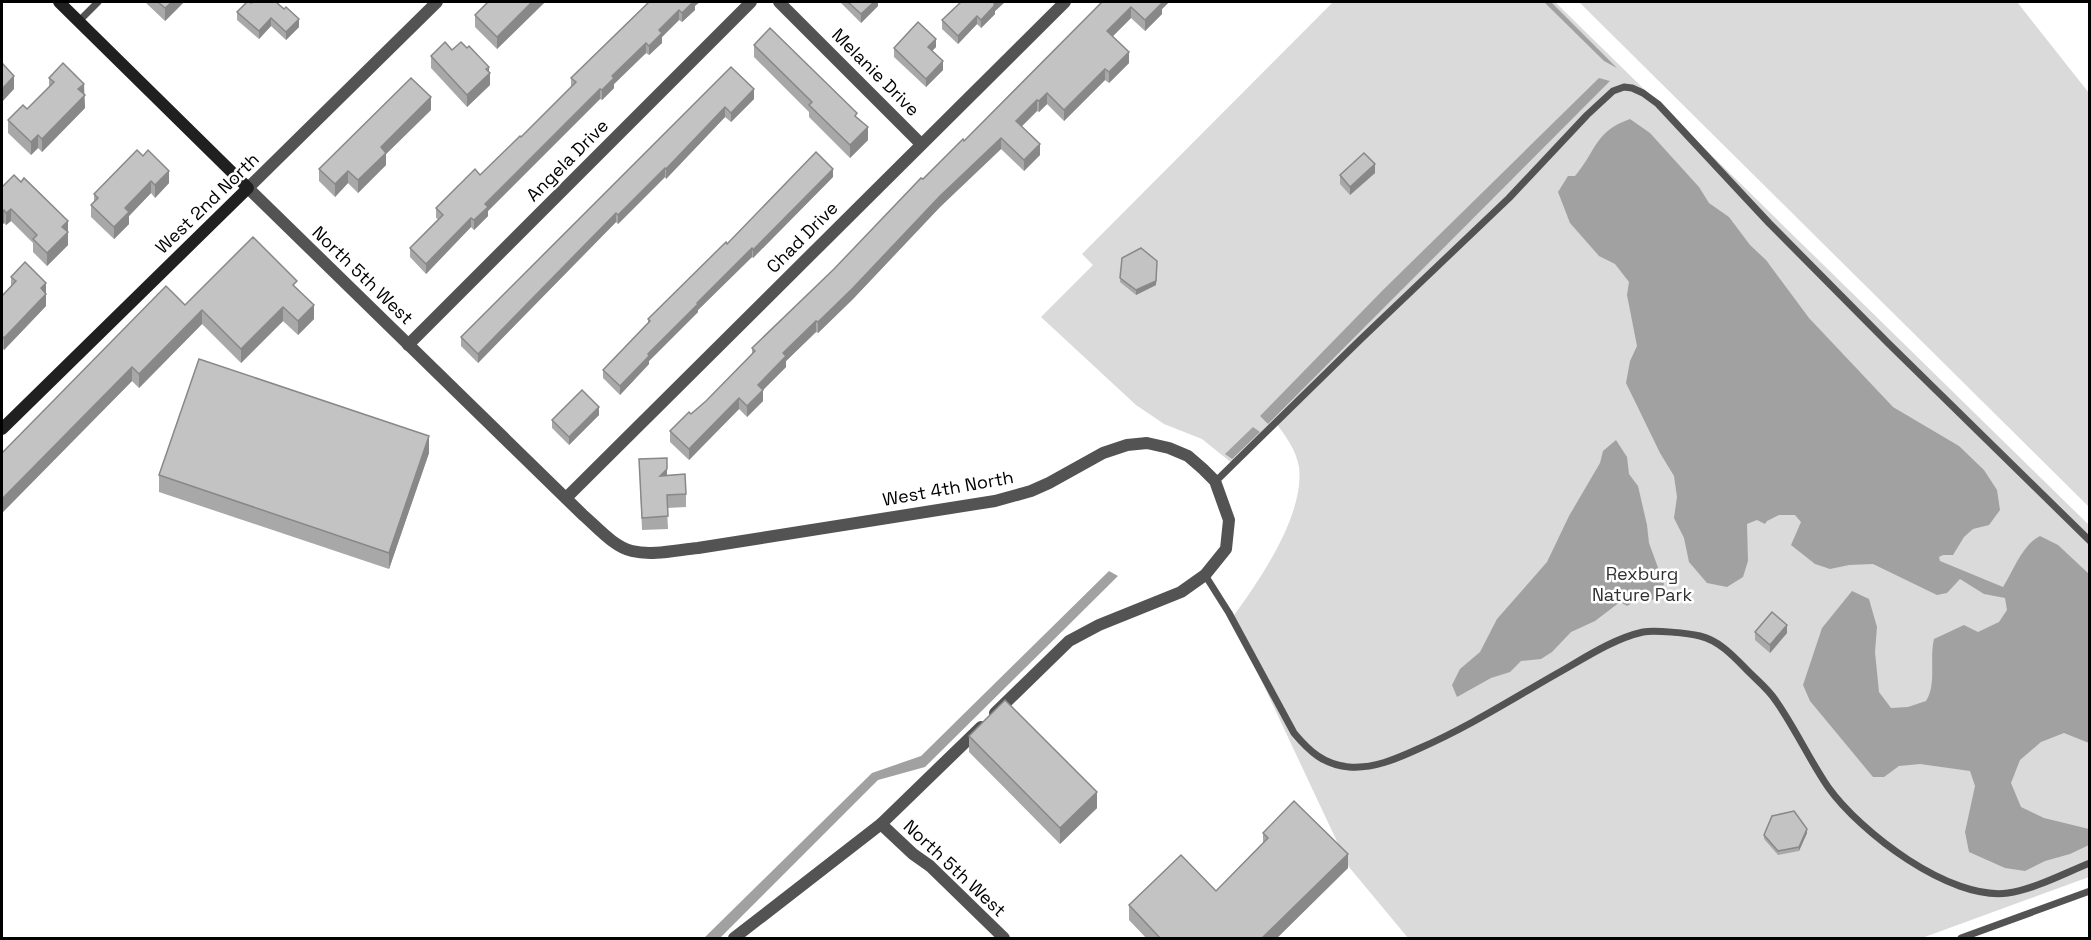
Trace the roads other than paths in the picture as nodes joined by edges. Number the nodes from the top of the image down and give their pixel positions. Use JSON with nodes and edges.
{"nodes":[{"id":1,"x":59,"y":2,"type":"edge"},
{"id":2,"x":98,"y":2,"type":"edge"},
{"id":3,"x":437,"y":2,"type":"edge"},
{"id":4,"x":751,"y":2,"type":"edge"},
{"id":5,"x":779,"y":2,"type":"edge"},
{"id":6,"x":1065,"y":2,"type":"edge"},
{"id":7,"x":79,"y":21,"type":"junction"},
{"id":8,"x":921,"y":144,"type":"junction"},
{"id":9,"x":248,"y":188,"type":"junction"},
{"id":10,"x":408,"y":345,"type":"junction"},
{"id":11,"x":2,"y":429,"type":"edge"},
{"id":12,"x":1215,"y":482,"type":"junction"},
{"id":13,"x":566,"y":498,"type":"junction"},
{"id":14,"x":2090,"y":541,"type":"edge"},
{"id":15,"x":652,"y":553,"type":"joint"},
{"id":16,"x":1205,"y":575,"type":"junction"},
{"id":17,"x":881,"y":824,"type":"junction"},
{"id":18,"x":2090,"y":863,"type":"edge"},
{"id":19,"x":2090,"y":891,"type":"edge"},
{"id":20,"x":734,"y":939,"type":"edge"},
{"id":21,"x":1004,"y":939,"type":"edge"},
{"id":22,"x":1961,"y":939,"type":"edge"}],
"edges":[{"from":1,"to":7,"type":"street","name":"North 5th West"},
{"from":2,"to":7,"type":"lane"},
{"from":3,"to":9,"type":"street","name":"West 2nd North"},
{"from":4,"to":10,"type":"street","name":"Angela Drive"},
{"from":5,"to":8,"type":"street","name":"Melanie Drive"},
{"from":6,"to":8,"type":"street","name":"Chad Drive"},
{"from":7,"to":9,"type":"street","name":"North 5th West"},
{"from":8,"to":13,"type":"street","name":"Chad Drive"},
{"from":9,"to":10,"type":"street","name":"North 5th West"},
{"from":9,"to":11,"type":"street","name":"West 2nd North"},
{"from":10,"to":13,"type":"street","name":"North 5th West"},
{"from":12,"to":14,"type":"lane"},
{"from":12,"to":15,"type":"street","name":"West 4th North"},
{"from":12,"to":16,"type":"street","name":"West 4th North"},
{"from":13,"to":15,"type":"street","name":"North 5th West"},
{"from":16,"to":17,"type":"street","name":"West 4th North"},
{"from":16,"to":18,"type":"lane"},
{"from":17,"to":20,"type":"street","name":"West 4th North"},
{"from":17,"to":21,"type":"street","name":"North 5th West"},
{"from":19,"to":22,"type":"lane"}]}
